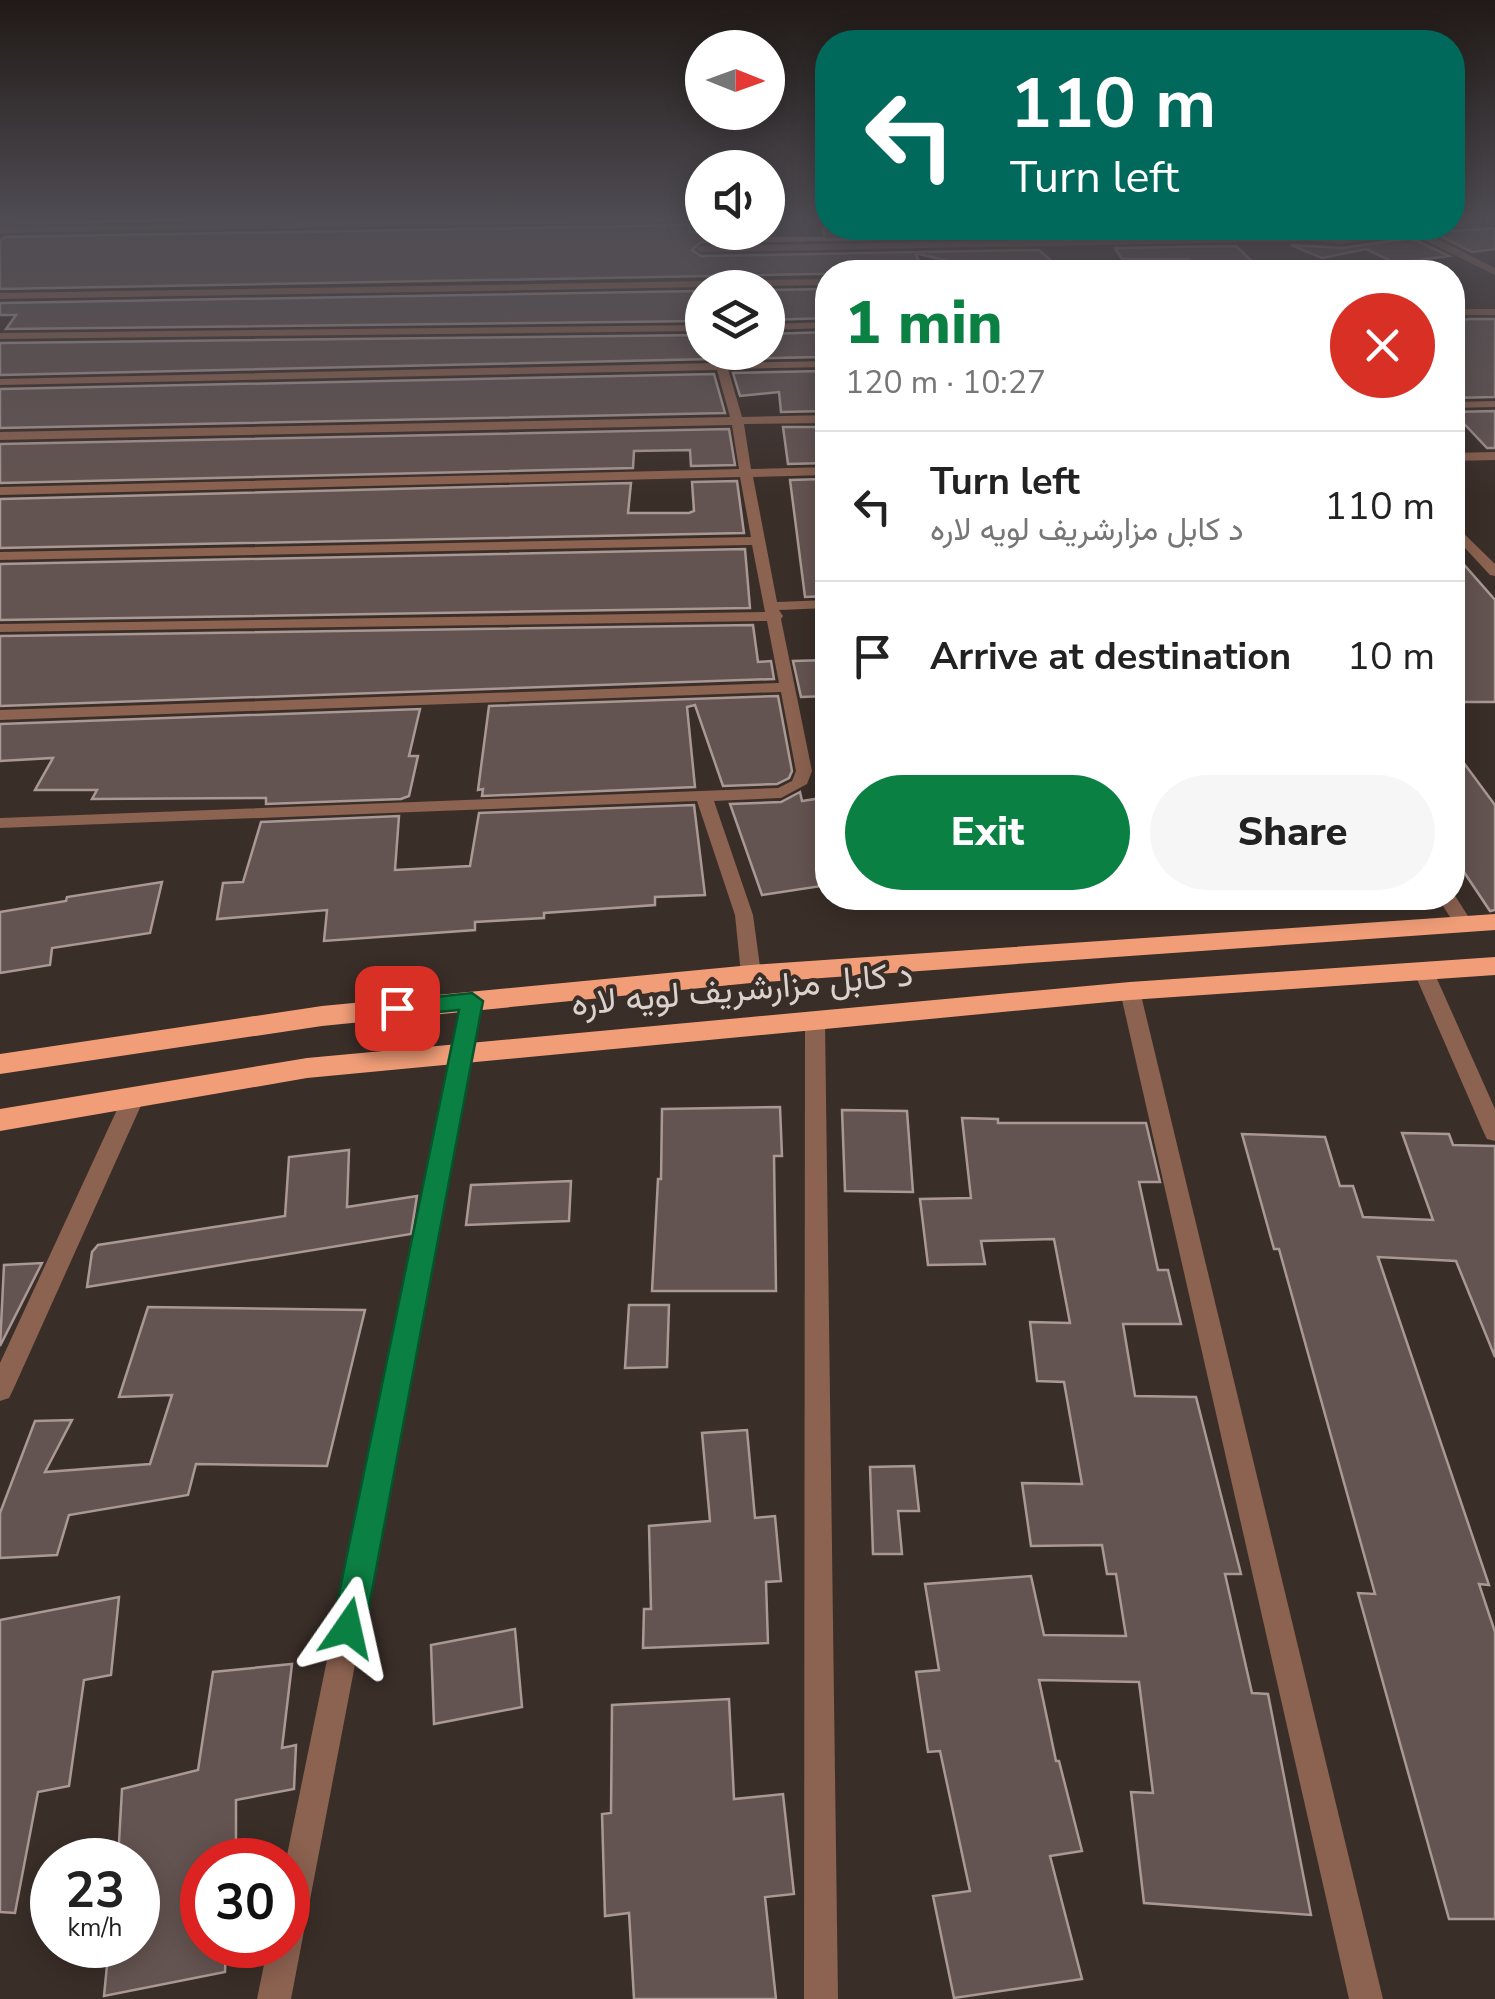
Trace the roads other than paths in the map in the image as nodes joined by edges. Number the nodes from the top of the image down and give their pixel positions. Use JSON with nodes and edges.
{"nodes":[{"id":1,"x":1465,"y":312,"type":"edge"},
{"id":2,"x":1495,"y":312,"type":"edge"},
{"id":3,"x":815,"y":325,"type":"edge"},
{"id":4,"x":785,"y":326,"type":"edge"},
{"id":5,"x":685,"y":328,"type":"edge"},
{"id":6,"x":0,"y":336,"type":"edge"},
{"id":7,"x":685,"y":361,"type":"edge"},
{"id":8,"x":785,"y":362,"type":"edge"},
{"id":9,"x":815,"y":364,"type":"edge"},
{"id":10,"x":723,"y":370,"type":"edge"},
{"id":11,"x":0,"y":382,"type":"edge"},
{"id":12,"x":1465,"y":404,"type":"edge"},
{"id":13,"x":1495,"y":404,"type":"edge"},
{"id":14,"x":815,"y":419,"type":"edge"},
{"id":15,"x":738,"y":421,"type":"junction"},
{"id":16,"x":0,"y":436,"type":"edge"},
{"id":17,"x":1495,"y":456,"type":"edge"},
{"id":18,"x":1465,"y":457,"type":"edge"},
{"id":19,"x":815,"y":470,"type":"edge"},
{"id":20,"x":744,"y":472,"type":"junction"},
{"id":21,"x":0,"y":492,"type":"edge"},
{"id":22,"x":1465,"y":540,"type":"edge"},
{"id":23,"x":758,"y":541,"type":"junction"},
{"id":24,"x":0,"y":556,"type":"edge"},
{"id":25,"x":1495,"y":572,"type":"edge"},
{"id":26,"x":815,"y":606,"type":"edge"},
{"id":27,"x":774,"y":611,"type":"junction"},
{"id":28,"x":0,"y":628,"type":"edge"},
{"id":29,"x":788,"y":687,"type":"junction"},
{"id":30,"x":0,"y":715,"type":"edge"},
{"id":31,"x":704,"y":794,"type":"junction"},
{"id":32,"x":0,"y":822,"type":"edge"},
{"id":33,"x":1455,"y":910,"type":"edge"},
{"id":34,"x":1495,"y":922,"type":"edge"},
{"id":35,"x":1464,"y":924,"type":"junction"},
{"id":36,"x":1495,"y":966,"type":"edge"},
{"id":37,"x":1422,"y":970,"type":"junction"},
{"id":38,"x":751,"y":974,"type":"junction"},
{"id":39,"x":1130,"y":991,"type":"junction"},
{"id":40,"x":472,"y":1001,"type":"junction"},
{"id":41,"x":815,"y":1021,"type":"junction"},
{"id":42,"x":462,"y":1054,"type":"junction"},
{"id":43,"x":0,"y":1064,"type":"edge"},
{"id":44,"x":132,"y":1101,"type":"junction"},
{"id":45,"x":0,"y":1120,"type":"edge"},
{"id":46,"x":1495,"y":1133,"type":"edge"},
{"id":47,"x":0,"y":1390,"type":"edge"},
{"id":48,"x":307,"y":1838,"type":"edge"},
{"id":49,"x":280,"y":1968,"type":"edge"},
{"id":50,"x":274,"y":1999,"type":"edge"},
{"id":51,"x":821,"y":1999,"type":"edge"},
{"id":52,"x":1366,"y":1999,"type":"edge"}],
"edges":[{"from":1,"to":2,"type":"street"},
{"from":3,"to":4,"type":"street"},
{"from":5,"to":6,"type":"street"},
{"from":7,"to":11,"type":"street"},
{"from":8,"to":9,"type":"street"},
{"from":10,"to":15,"type":"street"},
{"from":12,"to":13,"type":"street"},
{"from":14,"to":15,"type":"street"},
{"from":15,"to":16,"type":"street"},
{"from":15,"to":20,"type":"street"},
{"from":17,"to":18,"type":"street"},
{"from":19,"to":20,"type":"street"},
{"from":20,"to":21,"type":"street"},
{"from":20,"to":23,"type":"street"},
{"from":22,"to":25,"type":"street"},
{"from":23,"to":24,"type":"street"},
{"from":23,"to":27,"type":"street"},
{"from":26,"to":27,"type":"street"},
{"from":27,"to":28,"type":"street"},
{"from":27,"to":29,"type":"street"},
{"from":29,"to":30,"type":"street"},
{"from":29,"to":31,"type":"street"},
{"from":31,"to":32,"type":"street"},
{"from":31,"to":38,"type":"street"},
{"from":33,"to":35,"type":"street"},
{"from":34,"to":35,"type":"highway","name":"د کابل مزارشریف لویه لاره"},
{"from":35,"to":38,"type":"highway","name":"د کابل مزارشریف لویه لاره"},
{"from":36,"to":37,"type":"highway","name":"د کابل مزارشریف لویه لاره"},
{"from":37,"to":39,"type":"highway","name":"د کابل مزارشریف لویه لاره"},
{"from":37,"to":46,"type":"street"},
{"from":38,"to":40,"type":"highway","name":"د کابل مزارشریف لویه لاره"},
{"from":39,"to":41,"type":"highway","name":"د کابل مزارشریف لویه لاره"},
{"from":39,"to":52,"type":"street"},
{"from":40,"to":42,"type":"street"},
{"from":40,"to":43,"type":"highway","name":"د کابل مزارشریف لویه لاره"},
{"from":41,"to":42,"type":"highway","name":"د کابل مزارشریف لویه لاره"},
{"from":41,"to":51,"type":"street"},
{"from":42,"to":44,"type":"highway","name":"د کابل مزارشریف لویه لاره"},
{"from":42,"to":48,"type":"street"},
{"from":44,"to":45,"type":"highway","name":"د کابل مزارشریف لویه لاره"},
{"from":44,"to":47,"type":"street"},
{"from":49,"to":50,"type":"street"}]}
